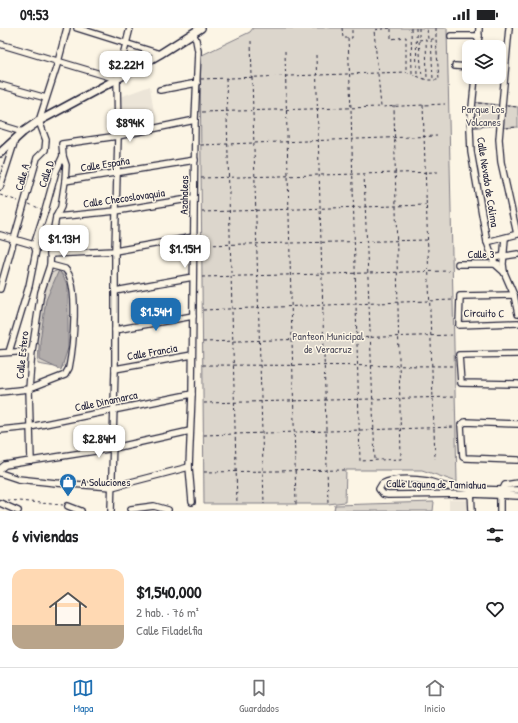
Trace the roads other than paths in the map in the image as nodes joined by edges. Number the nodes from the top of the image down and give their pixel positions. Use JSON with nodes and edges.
{"nodes":[{"id":1,"x":68,"y":28,"type":"edge"},
{"id":2,"x":77,"y":28,"type":"edge"},
{"id":3,"x":130,"y":28,"type":"edge"},
{"id":4,"x":479,"y":28,"type":"edge"},
{"id":5,"x":509,"y":28,"type":"edge"},
{"id":6,"x":198,"y":29,"type":"edge"},
{"id":7,"x":451,"y":36,"type":"dead end"},
{"id":8,"x":479,"y":36,"type":"junction"},
{"id":9,"x":479,"y":40,"type":"edge"},
{"id":10,"x":0,"y":44,"type":"edge"},
{"id":11,"x":126,"y":44,"type":"junction"},
{"id":12,"x":160,"y":54,"type":"junction"},
{"id":13,"x":58,"y":62,"type":"junction"},
{"id":14,"x":455,"y":66,"type":"dead end"},
{"id":15,"x":462,"y":66,"type":"edge"},
{"id":16,"x":117,"y":79,"type":"junction"},
{"id":17,"x":199,"y":81,"type":"junction"},
{"id":18,"x":474,"y":84,"type":"edge"},
{"id":19,"x":0,"y":85,"type":"edge"},
{"id":20,"x":160,"y":90,"type":"dead end"},
{"id":21,"x":46,"y":98,"type":"junction"},
{"id":22,"x":195,"y":120,"type":"junction"},
{"id":23,"x":39,"y":121,"type":"junction"},
{"id":24,"x":0,"y":125,"type":"edge"},
{"id":25,"x":23,"y":132,"type":"junction"},
{"id":26,"x":118,"y":136,"type":"junction"},
{"id":27,"x":15,"y":139,"type":"junction"},
{"id":28,"x":0,"y":153,"type":"edge"},
{"id":29,"x":63,"y":156,"type":"junction"},
{"id":30,"x":195,"y":160,"type":"junction"},
{"id":31,"x":116,"y":173,"type":"junction"},
{"id":32,"x":65,"y":181,"type":"junction"},
{"id":33,"x":0,"y":187,"type":"edge"},
{"id":34,"x":194,"y":198,"type":"junction"},
{"id":35,"x":116,"y":211,"type":"junction"},
{"id":36,"x":56,"y":217,"type":"junction"},
{"id":37,"x":517,"y":234,"type":"edge"},
{"id":38,"x":0,"y":235,"type":"edge"},
{"id":39,"x":194,"y":237,"type":"junction"},
{"id":40,"x":505,"y":238,"type":"junction"},
{"id":41,"x":14,"y":239,"type":"junction"},
{"id":42,"x":487,"y":242,"type":"junction"},
{"id":43,"x":34,"y":245,"type":"junction"},
{"id":44,"x":114,"y":252,"type":"junction"},
{"id":45,"x":50,"y":254,"type":"junction"},
{"id":46,"x":518,"y":254,"type":"edge"},
{"id":47,"x":504,"y":255,"type":"junction"},
{"id":48,"x":492,"y":258,"type":"junction"},
{"id":49,"x":458,"y":264,"type":"dead end"},
{"id":50,"x":495,"y":264,"type":"junction"},
{"id":51,"x":503,"y":264,"type":"junction"},
{"id":52,"x":50,"y":265,"type":"junction"},
{"id":53,"x":504,"y":272,"type":"junction"},
{"id":54,"x":193,"y":277,"type":"junction"},
{"id":55,"x":0,"y":288,"type":"edge"},
{"id":56,"x":115,"y":291,"type":"junction"},
{"id":57,"x":514,"y":295,"type":"junction"},
{"id":58,"x":518,"y":314,"type":"edge"},
{"id":59,"x":193,"y":316,"type":"junction"},
{"id":60,"x":518,"y":323,"type":"edge"},
{"id":61,"x":115,"y":330,"type":"junction"},
{"id":62,"x":32,"y":351,"type":"junction"},
{"id":63,"x":9,"y":352,"type":"junction"},
{"id":64,"x":0,"y":353,"type":"edge"},
{"id":65,"x":518,"y":354,"type":"edge"},
{"id":66,"x":192,"y":355,"type":"junction"},
{"id":67,"x":115,"y":369,"type":"junction"},
{"id":68,"x":518,"y":384,"type":"edge"},
{"id":69,"x":29,"y":389,"type":"junction"},
{"id":70,"x":0,"y":392,"type":"edge"},
{"id":71,"x":192,"y":394,"type":"junction"},
{"id":72,"x":114,"y":409,"type":"junction"},
{"id":73,"x":518,"y":424,"type":"edge"},
{"id":74,"x":30,"y":427,"type":"junction"},
{"id":75,"x":0,"y":430,"type":"edge"},
{"id":76,"x":190,"y":431,"type":"junction"},
{"id":77,"x":114,"y":448,"type":"junction"},
{"id":78,"x":518,"y":460,"type":"edge"},
{"id":79,"x":31,"y":461,"type":"junction"},
{"id":80,"x":189,"y":467,"type":"junction"},
{"id":81,"x":0,"y":469,"type":"edge"},
{"id":82,"x":0,"y":473,"type":"edge"},
{"id":83,"x":518,"y":483,"type":"edge"},
{"id":84,"x":112,"y":487,"type":"junction"},
{"id":85,"x":518,"y":490,"type":"edge"},
{"id":86,"x":471,"y":491,"type":"junction"},
{"id":87,"x":501,"y":492,"type":"junction"},
{"id":88,"x":518,"y":496,"type":"edge"},
{"id":89,"x":192,"y":502,"type":"dead end"},
{"id":90,"x":0,"y":504,"type":"edge"},
{"id":91,"x":68,"y":506,"type":"road end"},
{"id":92,"x":131,"y":509,"type":"dead end"},
{"id":93,"x":169,"y":509,"type":"edge"},
{"id":94,"x":18,"y":511,"type":"edge"},
{"id":95,"x":81,"y":511,"type":"edge"},
{"id":96,"x":111,"y":511,"type":"edge"},
{"id":97,"x":472,"y":511,"type":"edge"},
{"id":98,"x":500,"y":511,"type":"edge"}],
"edges":[{"from":1,"to":13,"type":"street"},
{"from":2,"to":11,"type":"street"},
{"from":3,"to":11,"type":"street"},
{"from":4,"to":8,"type":"street"},
{"from":5,"to":37,"type":"street"},
{"from":6,"to":12,"type":"street"},
{"from":6,"to":17,"type":"street","name":"Azahaleas"},
{"from":7,"to":8,"type":"street"},
{"from":8,"to":9,"type":"street"},
{"from":10,"to":13,"type":"street"},
{"from":11,"to":12,"type":"street"},
{"from":11,"to":16,"type":"street"},
{"from":12,"to":16,"type":"street"},
{"from":13,"to":16,"type":"street"},
{"from":13,"to":21,"type":"street"},
{"from":14,"to":15,"type":"street"},
{"from":16,"to":23,"type":"street"},
{"from":16,"to":26,"type":"street"},
{"from":17,"to":20,"type":"street"},
{"from":17,"to":22,"type":"street","name":"Azahaleas"},
{"from":18,"to":42,"type":"street","name":"Calle Nevado de Colima"},
{"from":19,"to":21,"type":"street"},
{"from":21,"to":23,"type":"street"},
{"from":22,"to":26,"type":"street"},
{"from":22,"to":30,"type":"street","name":"Azahaleas"},
{"from":23,"to":25,"type":"street"},
{"from":23,"to":41,"type":"street","name":"Calle A"},
{"from":24,"to":25,"type":"street"},
{"from":25,"to":27,"type":"street"},
{"from":26,"to":29,"type":"street","name":"Calle D"},
{"from":26,"to":31,"type":"street"},
{"from":27,"to":28,"type":"street"},
{"from":27,"to":33,"type":"street"},
{"from":29,"to":32,"type":"street","name":"Calle Estero"},
{"from":29,"to":43,"type":"street","name":"Calle D"},
{"from":30,"to":31,"type":"street","name":"Calle España"},
{"from":30,"to":34,"type":"street","name":"Azahaleas"},
{"from":31,"to":32,"type":"street","name":"Calle España"},
{"from":31,"to":35,"type":"street"},
{"from":32,"to":36,"type":"street","name":"Calle Estero"},
{"from":34,"to":35,"type":"street","name":"Calle Checoslovaquia"},
{"from":34,"to":39,"type":"street","name":"Azahaleas"},
{"from":35,"to":36,"type":"street","name":"Calle Checoslovaquia"},
{"from":35,"to":44,"type":"street"},
{"from":36,"to":45,"type":"street","name":"Calle Estero"},
{"from":37,"to":40,"type":"street"},
{"from":38,"to":41,"type":"street"},
{"from":39,"to":44,"type":"street"},
{"from":39,"to":54,"type":"street","name":"Azahaleas"},
{"from":40,"to":42,"type":"street"},
{"from":40,"to":47,"type":"street"},
{"from":41,"to":43,"type":"street"},
{"from":41,"to":55,"type":"street","name":"Calle A"},
{"from":42,"to":48,"type":"street","name":"Calle Nevado de Colima"},
{"from":43,"to":63,"type":"street","name":"Calle D"},
{"from":44,"to":45,"type":"street"},
{"from":44,"to":56,"type":"street"},
{"from":45,"to":52,"type":"street","name":"Calle Estero"},
{"from":46,"to":47,"type":"street"},
{"from":47,"to":48,"type":"street"},
{"from":47,"to":51,"type":"street"},
{"from":48,"to":50,"type":"street","name":"Calle Nevado de Colima"},
{"from":49,"to":50,"type":"street","name":"Calle 3"},
{"from":50,"to":51,"type":"street","name":"Calle 3"},
{"from":50,"to":53,"type":"street"},
{"from":51,"to":53,"type":"street"},
{"from":52,"to":62,"type":"street","name":"Calle Estero"},
{"from":52,"to":69,"type":"street"},
{"from":53,"to":57,"type":"street"},
{"from":54,"to":56,"type":"street"},
{"from":54,"to":59,"type":"street","name":"Azahaleas"},
{"from":56,"to":61,"type":"street"},
{"from":57,"to":58,"type":"street"},
{"from":57,"to":60,"type":"street","name":"Circuito C"},
{"from":59,"to":61,"type":"street"},
{"from":59,"to":66,"type":"street","name":"Azahaleas"},
{"from":61,"to":67,"type":"street"},
{"from":62,"to":63,"type":"street"},
{"from":62,"to":69,"type":"street","name":"Calle Estero"},
{"from":63,"to":64,"type":"street"},
{"from":65,"to":68,"type":"street"},
{"from":66,"to":67,"type":"street","name":"Calle Francia"},
{"from":66,"to":71,"type":"street","name":"Azahaleas"},
{"from":67,"to":72,"type":"street"},
{"from":69,"to":70,"type":"street"},
{"from":69,"to":74,"type":"street","name":"Calle Estero"},
{"from":71,"to":72,"type":"street","name":"Calle Dinamarca"},
{"from":71,"to":76,"type":"street","name":"Azahaleas"},
{"from":72,"to":74,"type":"street","name":"Calle Dinamarca"},
{"from":72,"to":77,"type":"street"},
{"from":73,"to":78,"type":"street"},
{"from":74,"to":75,"type":"street","name":"Calle Dinamarca"},
{"from":74,"to":79,"type":"street","name":"Calle Estero"},
{"from":76,"to":77,"type":"street"},
{"from":76,"to":80,"type":"street","name":"Azahaleas"},
{"from":77,"to":79,"type":"street"},
{"from":77,"to":84,"type":"street"},
{"from":79,"to":81,"type":"street"},
{"from":80,"to":84,"type":"street"},
{"from":80,"to":89,"type":"street","name":"Azahaleas"},
{"from":82,"to":84,"type":"street"},
{"from":83,"to":87,"type":"street"},
{"from":84,"to":96,"type":"street"},
{"from":85,"to":87,"type":"street","name":"Calle Laguna de Tamiahua"},
{"from":86,"to":86,"type":"street","name":"Calle Laguna de Tamiahua"},
{"from":86,"to":87,"type":"street","name":"Calle Laguna de Tamiahua"},
{"from":86,"to":97,"type":"street"},
{"from":87,"to":88,"type":"street","name":"Calle Laguna de Tamiahua"},
{"from":87,"to":98,"type":"street"},
{"from":90,"to":94,"type":"street"},
{"from":91,"to":95,"type":"street"},
{"from":92,"to":93,"type":"street"}]}
